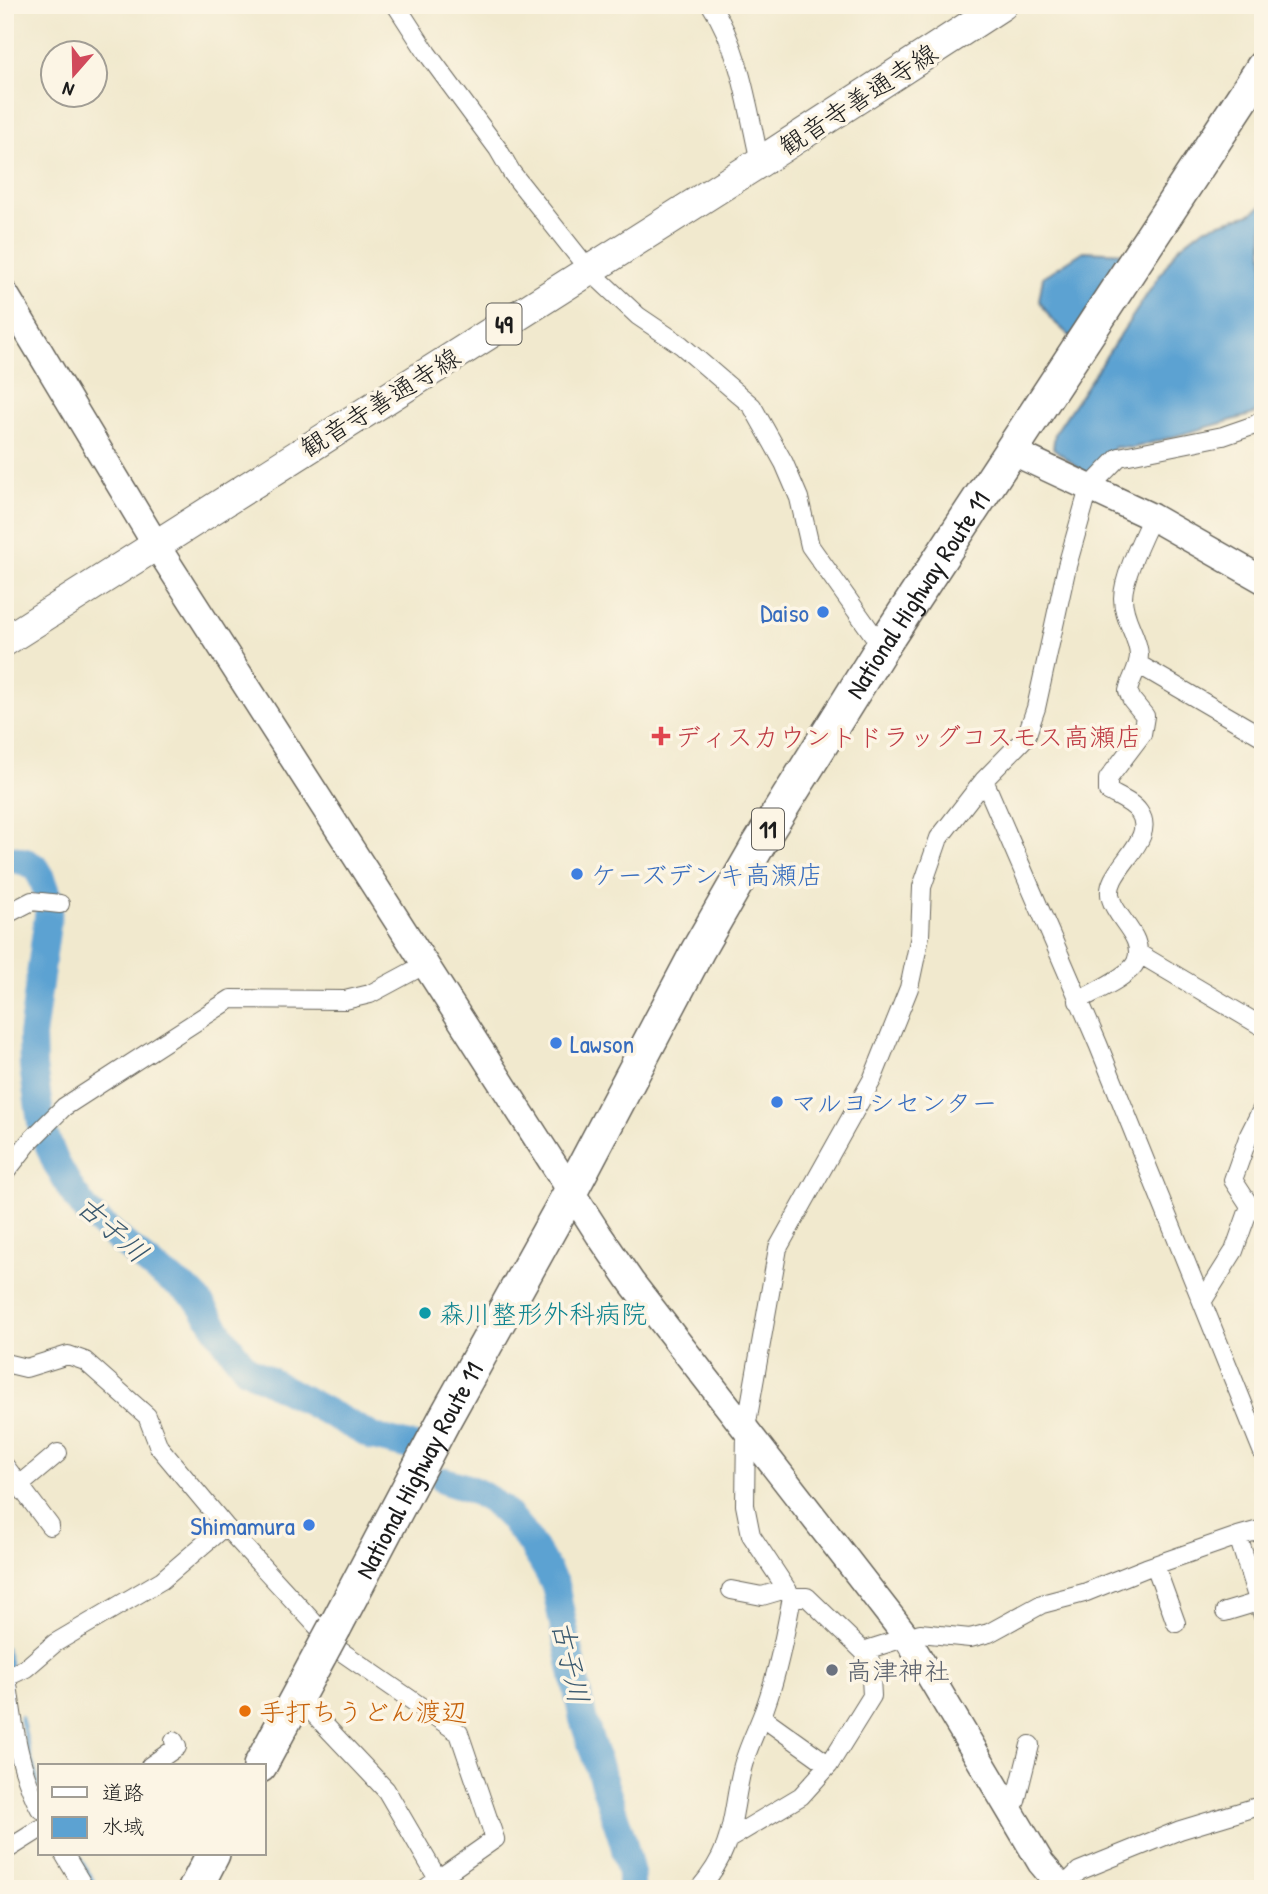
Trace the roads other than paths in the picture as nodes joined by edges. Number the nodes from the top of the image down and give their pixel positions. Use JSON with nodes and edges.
{"nodes":[{"id":1,"x":396,"y":5,"type":"edge"},
{"id":2,"x":711,"y":5,"type":"edge"},
{"id":3,"x":1002,"y":5,"type":"edge"},
{"id":4,"x":1263,"y":67,"type":"edge"},
{"id":5,"x":760,"y":162,"type":"junction"},
{"id":6,"x":589,"y":270,"type":"junction"},
{"id":7,"x":5,"y":294,"type":"edge"},
{"id":8,"x":1263,"y":419,"type":"edge"},
{"id":9,"x":1011,"y":451,"type":"junction"},
{"id":10,"x":1088,"y":488,"type":"junction"},
{"id":11,"x":1152,"y":517,"type":"junction"},
{"id":12,"x":156,"y":545,"type":"junction"},
{"id":13,"x":1263,"y":580,"type":"edge"},
{"id":14,"x":5,"y":642,"type":"edge"},
{"id":15,"x":882,"y":647,"type":"junction"},
{"id":16,"x":1138,"y":664,"type":"junction"},
{"id":17,"x":1263,"y":737,"type":"edge"},
{"id":18,"x":984,"y":780,"type":"junction"},
{"id":19,"x":60,"y":904,"type":"dead end"},
{"id":20,"x":5,"y":915,"type":"edge"},
{"id":21,"x":1139,"y":953,"type":"junction"},
{"id":22,"x":424,"y":965,"type":"junction"},
{"id":23,"x":1078,"y":1001,"type":"junction"},
{"id":24,"x":1263,"y":1027,"type":"edge"},
{"id":25,"x":1263,"y":1107,"type":"edge"},
{"id":26,"x":5,"y":1173,"type":"edge"},
{"id":27,"x":571,"y":1191,"type":"junction"},
{"id":28,"x":1202,"y":1302,"type":"junction"},
{"id":29,"x":5,"y":1363,"type":"edge"},
{"id":30,"x":746,"y":1428,"type":"junction"},
{"id":31,"x":58,"y":1453,"type":"dead end"},
{"id":32,"x":1263,"y":1453,"type":"edge"},
{"id":33,"x":5,"y":1466,"type":"edge"},
{"id":34,"x":20,"y":1485,"type":"junction"},
{"id":35,"x":50,"y":1526,"type":"dead end"},
{"id":36,"x":225,"y":1526,"type":"junction"},
{"id":37,"x":1263,"y":1529,"type":"edge"},
{"id":38,"x":1238,"y":1536,"type":"junction"},
{"id":39,"x":1156,"y":1565,"type":"junction"},
{"id":40,"x":731,"y":1590,"type":"dead end"},
{"id":41,"x":789,"y":1593,"type":"junction"},
{"id":42,"x":1261,"y":1609,"type":"edge"},
{"id":43,"x":1225,"y":1612,"type":"dead end"},
{"id":44,"x":1176,"y":1623,"type":"dead end"},
{"id":45,"x":906,"y":1636,"type":"junction"},
{"id":46,"x":863,"y":1651,"type":"junction"},
{"id":47,"x":6,"y":1674,"type":"edge"},
{"id":48,"x":297,"y":1696,"type":"junction"},
{"id":49,"x":762,"y":1717,"type":"junction"},
{"id":50,"x":174,"y":1741,"type":"dead end"},
{"id":51,"x":1030,"y":1745,"type":"dead end"},
{"id":52,"x":153,"y":1764,"type":"edge"},
{"id":53,"x":261,"y":1764,"type":"edge"},
{"id":54,"x":829,"y":1765,"type":"junction"},
{"id":55,"x":38,"y":1805,"type":"edge"},
{"id":56,"x":1263,"y":1805,"type":"edge"},
{"id":57,"x":1009,"y":1809,"type":"junction"},
{"id":58,"x":38,"y":1830,"type":"edge"},
{"id":59,"x":729,"y":1839,"type":"junction"},
{"id":60,"x":5,"y":1851,"type":"edge"},
{"id":61,"x":65,"y":1856,"type":"edge"},
{"id":62,"x":212,"y":1856,"type":"edge"},
{"id":63,"x":431,"y":1884,"type":"edge"},
{"id":64,"x":1062,"y":1888,"type":"edge"},
{"id":65,"x":85,"y":1889,"type":"edge"},
{"id":66,"x":195,"y":1889,"type":"edge"},
{"id":67,"x":699,"y":1889,"type":"edge"}],
"edges":[{"from":1,"to":6,"type":"street"},
{"from":2,"to":5,"type":"street"},
{"from":3,"to":5,"type":"main road","name":"観音寺善通寺線","number":"49"},
{"from":4,"to":9,"type":"highway","name":"National Highway Route 11","number":"11"},
{"from":5,"to":6,"type":"main road","name":"観音寺善通寺線","number":"49"},
{"from":6,"to":12,"type":"main road","name":"観音寺善通寺線","number":"49"},
{"from":6,"to":15,"type":"street"},
{"from":7,"to":12,"type":"street"},
{"from":8,"to":10,"type":"street"},
{"from":9,"to":10,"type":"street"},
{"from":9,"to":15,"type":"highway","name":"National Highway Route 11","number":"11"},
{"from":10,"to":11,"type":"street"},
{"from":10,"to":18,"type":"street"},
{"from":11,"to":13,"type":"street"},
{"from":11,"to":16,"type":"street"},
{"from":12,"to":14,"type":"main road","name":"観音寺善通寺線","number":"49"},
{"from":12,"to":22,"type":"street"},
{"from":15,"to":27,"type":"highway","name":"National Highway Route 11","number":"11"},
{"from":16,"to":17,"type":"street"},
{"from":16,"to":21,"type":"street"},
{"from":18,"to":23,"type":"street"},
{"from":18,"to":30,"type":"street"},
{"from":19,"to":20,"type":"street"},
{"from":21,"to":23,"type":"street"},
{"from":21,"to":24,"type":"street"},
{"from":22,"to":26,"type":"street"},
{"from":22,"to":27,"type":"street"},
{"from":23,"to":28,"type":"street"},
{"from":25,"to":28,"type":"street"},
{"from":27,"to":30,"type":"street"},
{"from":27,"to":48,"type":"highway","name":"National Highway Route 11","number":"11"},
{"from":28,"to":32,"type":"street"},
{"from":29,"to":36,"type":"street"},
{"from":30,"to":41,"type":"street"},
{"from":30,"to":45,"type":"street"},
{"from":31,"to":34,"type":"street"},
{"from":33,"to":34,"type":"street"},
{"from":34,"to":35,"type":"street"},
{"from":36,"to":47,"type":"street"},
{"from":36,"to":63,"type":"street"},
{"from":37,"to":38,"type":"street"},
{"from":38,"to":39,"type":"street"},
{"from":38,"to":42,"type":"street"},
{"from":39,"to":44,"type":"street"},
{"from":39,"to":45,"type":"street"},
{"from":40,"to":41,"type":"street"},
{"from":41,"to":46,"type":"street"},
{"from":41,"to":49,"type":"street"},
{"from":42,"to":43,"type":"street"},
{"from":45,"to":46,"type":"street"},
{"from":45,"to":57,"type":"street"},
{"from":46,"to":54,"type":"street"},
{"from":47,"to":55,"type":"street"},
{"from":48,"to":53,"type":"highway","name":"National Highway Route 11","number":"11"},
{"from":48,"to":63,"type":"street"},
{"from":49,"to":54,"type":"street"},
{"from":49,"to":59,"type":"street"},
{"from":50,"to":52,"type":"street"},
{"from":51,"to":57,"type":"street"},
{"from":54,"to":59,"type":"street"},
{"from":56,"to":64,"type":"street"},
{"from":57,"to":64,"type":"street"},
{"from":58,"to":60,"type":"street"},
{"from":59,"to":67,"type":"street"},
{"from":61,"to":65,"type":"street"},
{"from":62,"to":66,"type":"highway"}]}
